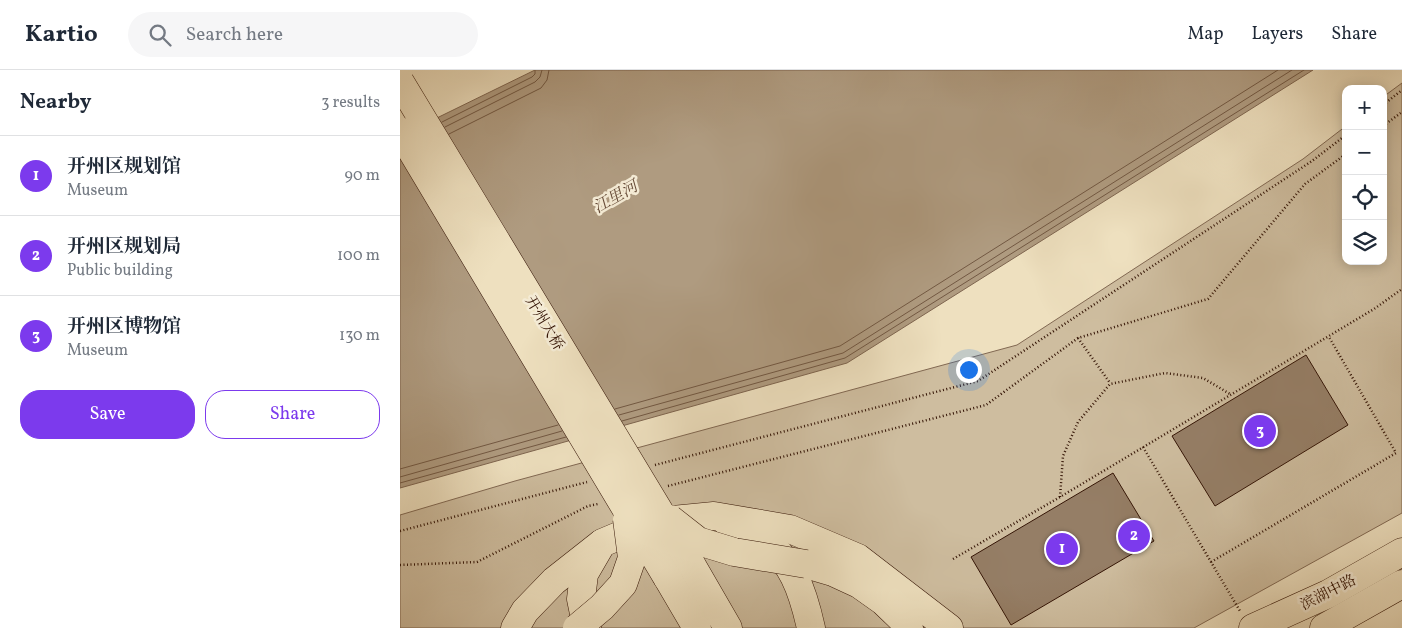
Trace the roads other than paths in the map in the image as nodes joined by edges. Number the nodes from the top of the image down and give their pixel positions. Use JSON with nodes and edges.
{"nodes":[{"id":1,"x":400,"y":82,"type":"edge"},
{"id":2,"x":400,"y":131,"type":"edge"},
{"id":3,"x":661,"y":498,"type":"junction"},
{"id":4,"x":625,"y":508,"type":"junction"},
{"id":5,"x":714,"y":516,"type":"junction"},
{"id":6,"x":602,"y":543,"type":"junction"},
{"id":7,"x":1402,"y":552,"type":"edge"},
{"id":8,"x":1402,"y":584,"type":"edge"},
{"id":9,"x":1246,"y":620,"type":"edge"},
{"id":10,"x":516,"y":628,"type":"edge"},
{"id":11,"x":577,"y":628,"type":"edge"},
{"id":12,"x":587,"y":628,"type":"edge"},
{"id":13,"x":697,"y":628,"type":"edge"},
{"id":14,"x":728,"y":628,"type":"edge"},
{"id":15,"x":811,"y":628,"type":"edge"},
{"id":16,"x":910,"y":628,"type":"edge"},
{"id":17,"x":948,"y":628,"type":"edge"},
{"id":18,"x":1324,"y":628,"type":"edge"}],
"edges":[{"from":1,"to":3,"type":"main road","name":"开州大桥","bridge":true},
{"from":2,"to":4,"type":"main road","name":"开州大桥","bridge":true},
{"from":3,"to":14,"type":"main road","name":"开州大桥","bridge":true},
{"from":3,"to":16,"type":"main road","bridge":true},
{"from":4,"to":11,"type":"main road","bridge":true},
{"from":4,"to":13,"type":"main road","name":"开州大桥","bridge":true},
{"from":5,"to":6,"type":"main road"},
{"from":5,"to":15,"type":"main road"},
{"from":5,"to":17,"type":"main road"},
{"from":6,"to":10,"type":"main road"},
{"from":6,"to":12,"type":"main road"},
{"from":7,"to":9,"type":"main road","name":"滨湖中路"},
{"from":8,"to":18,"type":"main road","name":"滨湖中路"}]}
